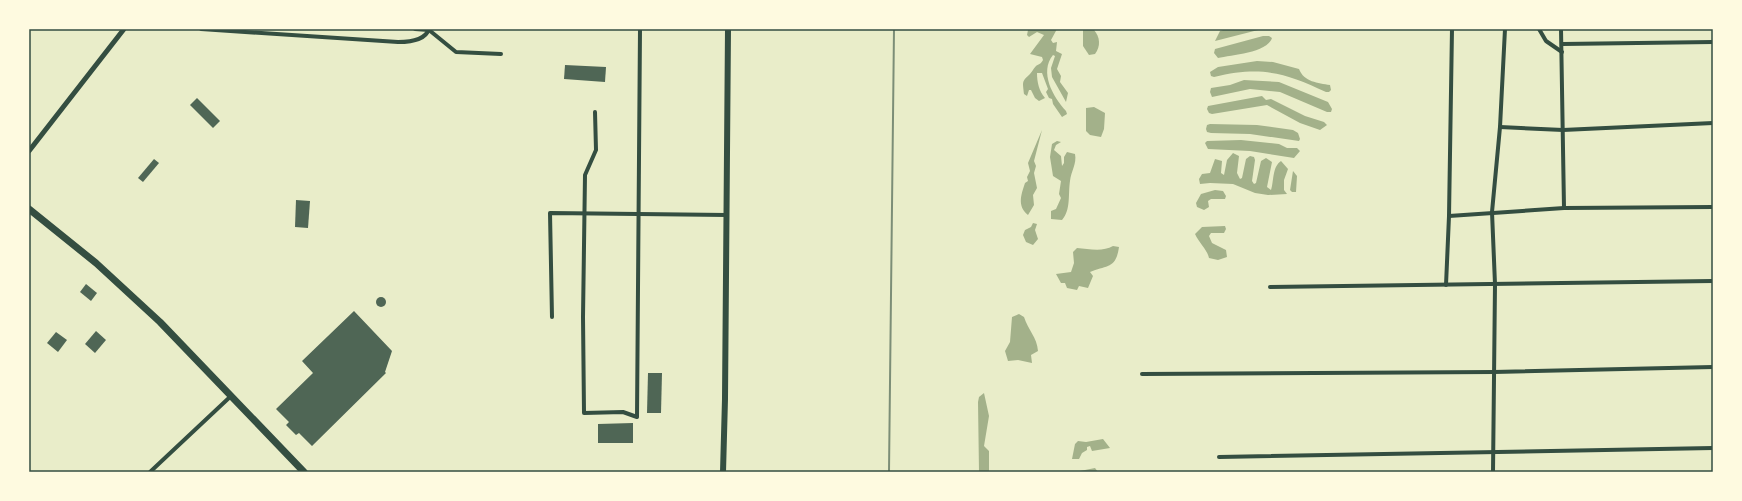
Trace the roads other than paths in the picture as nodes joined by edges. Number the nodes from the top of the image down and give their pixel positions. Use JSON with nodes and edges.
{"nodes":[{"id":1,"x":124,"y":29,"type":"edge"},
{"id":2,"x":201,"y":29,"type":"edge"},
{"id":3,"x":204,"y":29,"type":"edge"},
{"id":4,"x":415,"y":29,"type":"edge"},
{"id":5,"x":429,"y":29,"type":"edge"},
{"id":6,"x":640,"y":29,"type":"edge"},
{"id":7,"x":728,"y":29,"type":"edge"},
{"id":8,"x":1452,"y":29,"type":"edge"},
{"id":9,"x":1505,"y":29,"type":"edge"},
{"id":10,"x":1540,"y":29,"type":"edge"},
{"id":11,"x":1562,"y":29,"type":"edge"},
{"id":12,"x":1713,"y":42,"type":"edge"},
{"id":13,"x":1562,"y":44,"type":"junction"},
{"id":14,"x":1562,"y":52,"type":"junction"},
{"id":15,"x":501,"y":54,"type":"dead end"},
{"id":16,"x":595,"y":112,"type":"dead end"},
{"id":17,"x":1713,"y":123,"type":"edge"},
{"id":18,"x":1500,"y":127,"type":"junction"},
{"id":19,"x":1563,"y":130,"type":"junction"},
{"id":20,"x":29,"y":151,"type":"edge"},
{"id":21,"x":1713,"y":207,"type":"edge"},
{"id":22,"x":1564,"y":208,"type":"junction"},
{"id":23,"x":31,"y":210,"type":"edge"},
{"id":24,"x":1492,"y":212,"type":"junction"},
{"id":25,"x":585,"y":214,"type":"junction"},
{"id":26,"x":638,"y":214,"type":"junction"},
{"id":27,"x":726,"y":215,"type":"junction"},
{"id":28,"x":1449,"y":216,"type":"junction"},
{"id":29,"x":1713,"y":281,"type":"edge"},
{"id":30,"x":1495,"y":284,"type":"junction"},
{"id":31,"x":1446,"y":285,"type":"junction"},
{"id":32,"x":1270,"y":287,"type":"dead end"},
{"id":33,"x":552,"y":317,"type":"dead end"},
{"id":34,"x":1713,"y":366,"type":"edge"},
{"id":35,"x":1494,"y":372,"type":"junction"},
{"id":36,"x":1142,"y":374,"type":"dead end"},
{"id":37,"x":231,"y":396,"type":"junction"},
{"id":38,"x":1713,"y":448,"type":"edge"},
{"id":39,"x":1494,"y":452,"type":"junction"},
{"id":40,"x":1219,"y":457,"type":"dead end"},
{"id":41,"x":150,"y":472,"type":"edge"},
{"id":42,"x":304,"y":472,"type":"edge"},
{"id":43,"x":723,"y":472,"type":"edge"},
{"id":44,"x":1493,"y":472,"type":"edge"}],
"edges":[{"from":1,"to":20,"type":"street"},
{"from":2,"to":3,"type":"street"},
{"from":3,"to":5,"type":"street"},
{"from":4,"to":5,"type":"street"},
{"from":5,"to":15,"type":"street"},
{"from":6,"to":26,"type":"street"},
{"from":7,"to":27,"type":"main road"},
{"from":8,"to":28,"type":"street"},
{"from":9,"to":18,"type":"street"},
{"from":10,"to":14,"type":"street"},
{"from":11,"to":13,"type":"street"},
{"from":12,"to":13,"type":"street"},
{"from":13,"to":14,"type":"street"},
{"from":14,"to":19,"type":"street"},
{"from":16,"to":25,"type":"street"},
{"from":17,"to":19,"type":"street"},
{"from":18,"to":19,"type":"street"},
{"from":18,"to":24,"type":"street"},
{"from":19,"to":22,"type":"street"},
{"from":21,"to":22,"type":"street"},
{"from":22,"to":24,"type":"street"},
{"from":23,"to":37,"type":"main road"},
{"from":24,"to":28,"type":"street"},
{"from":24,"to":30,"type":"street"},
{"from":25,"to":26,"type":"street"},
{"from":25,"to":26,"type":"street"},
{"from":25,"to":33,"type":"street"},
{"from":26,"to":27,"type":"street"},
{"from":27,"to":43,"type":"main road"},
{"from":28,"to":31,"type":"street"},
{"from":29,"to":30,"type":"street"},
{"from":30,"to":31,"type":"street"},
{"from":30,"to":35,"type":"street"},
{"from":31,"to":32,"type":"street"},
{"from":34,"to":35,"type":"street"},
{"from":35,"to":36,"type":"street"},
{"from":35,"to":39,"type":"street"},
{"from":37,"to":41,"type":"street"},
{"from":37,"to":42,"type":"main road"},
{"from":38,"to":39,"type":"street"},
{"from":39,"to":40,"type":"street"},
{"from":39,"to":44,"type":"street"}]}
